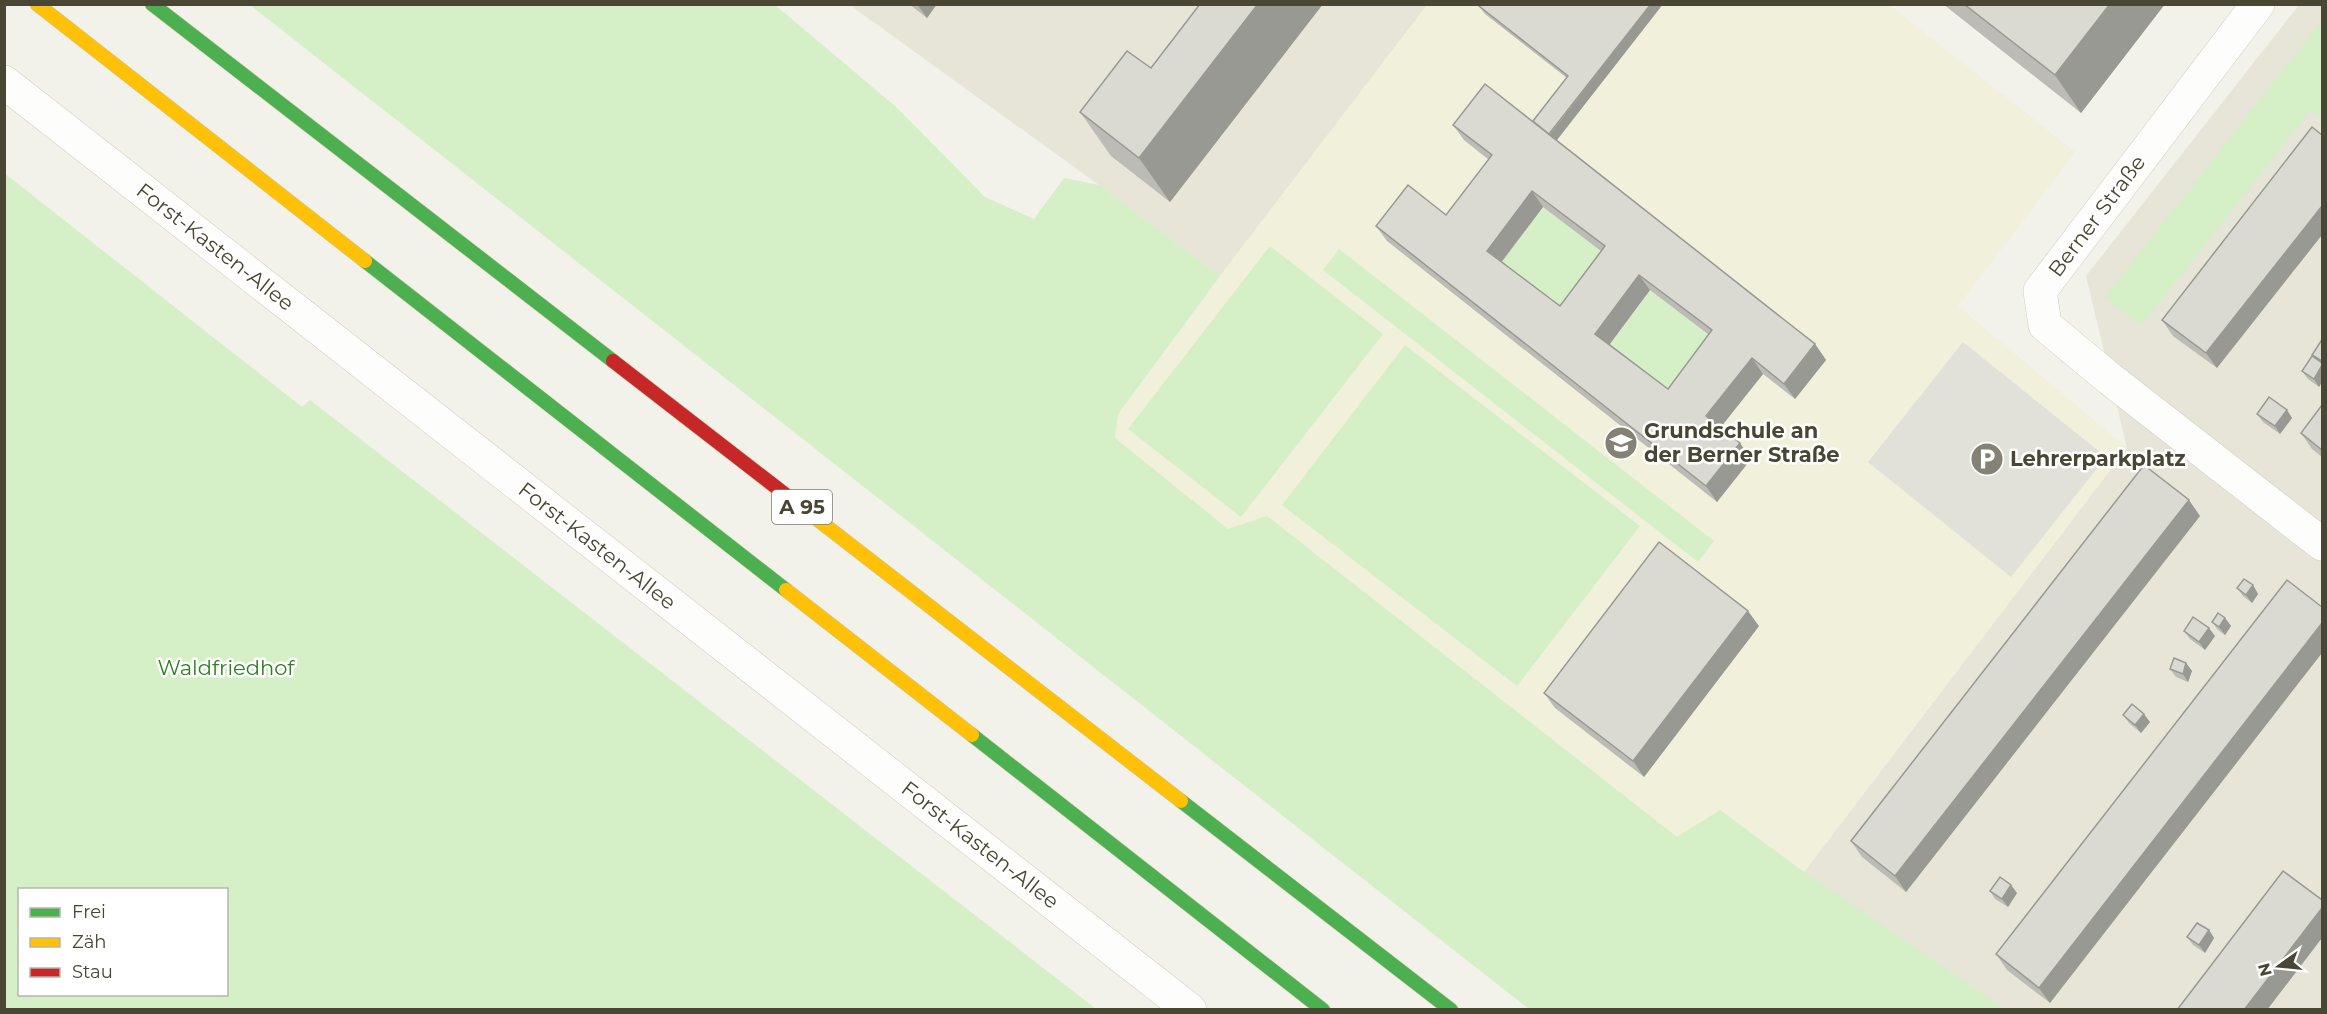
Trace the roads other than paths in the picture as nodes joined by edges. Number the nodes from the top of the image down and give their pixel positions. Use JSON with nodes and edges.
{"nodes":[{"id":1,"x":37,"y":4,"type":"edge"},
{"id":2,"x":152,"y":4,"type":"edge"},
{"id":3,"x":2258,"y":4,"type":"edge"},
{"id":4,"x":4,"y":82,"type":"edge"},
{"id":5,"x":2322,"y":544,"type":"edge"},
{"id":6,"x":1190,"y":1010,"type":"edge"},
{"id":7,"x":1323,"y":1010,"type":"edge"},
{"id":8,"x":1451,"y":1010,"type":"edge"}],
"edges":[{"from":1,"to":7,"type":"highway"},
{"from":2,"to":8,"type":"highway","number":"A 95"},
{"from":3,"to":5,"type":"street","name":"Berner Straße"},
{"from":4,"to":6,"type":"street","name":"Forst-Kasten-Allee"}]}
